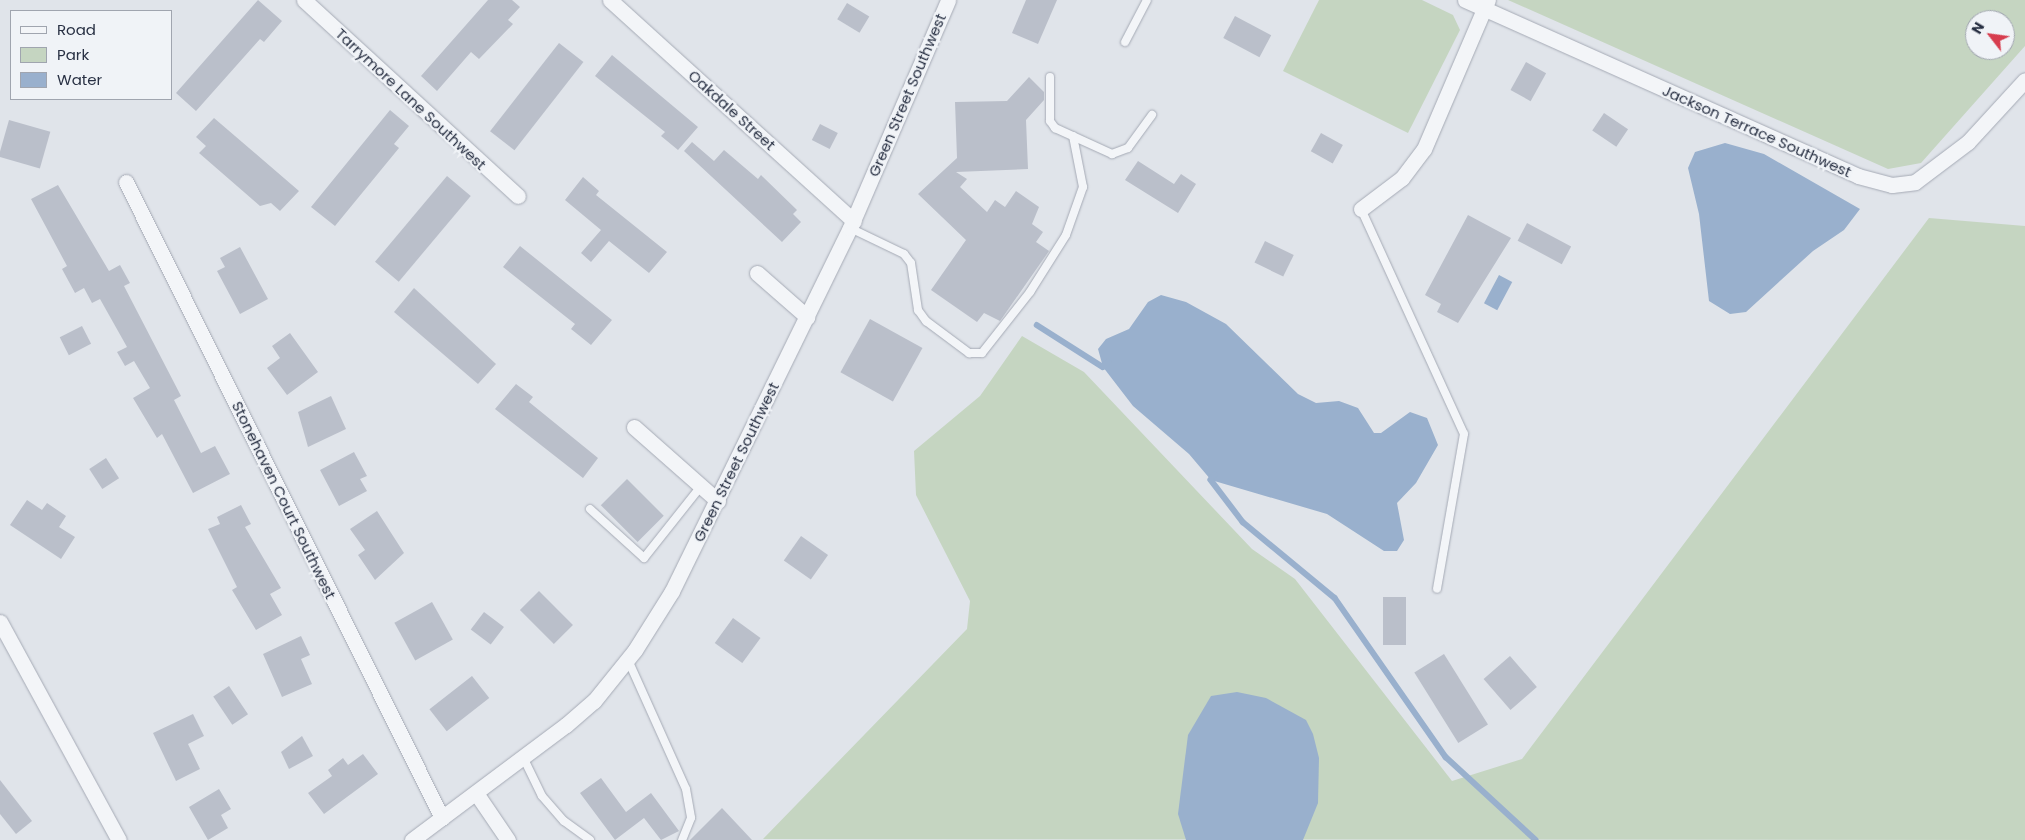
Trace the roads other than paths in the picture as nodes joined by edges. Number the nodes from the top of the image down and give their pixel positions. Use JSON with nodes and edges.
{"nodes":[{"id":1,"x":304,"y":0,"type":"edge"},
{"id":2,"x":610,"y":0,"type":"edge"},
{"id":3,"x":948,"y":0,"type":"edge"},
{"id":4,"x":1147,"y":0,"type":"edge"},
{"id":5,"x":1465,"y":0,"type":"edge"},
{"id":6,"x":1486,"y":5,"type":"edge"},
{"id":7,"x":1125,"y":42,"type":"dead end"},
{"id":8,"x":1050,"y":77,"type":"dead end"},
{"id":9,"x":2025,"y":80,"type":"edge"},
{"id":10,"x":1152,"y":115,"type":"dead end"},
{"id":11,"x":1073,"y":136,"type":"junction"},
{"id":12,"x":126,"y":182,"type":"dead end"},
{"id":13,"x":518,"y":196,"type":"dead end"},
{"id":14,"x":1362,"y":209,"type":"joint"},
{"id":15,"x":852,"y":224,"type":"junction"},
{"id":16,"x":757,"y":273,"type":"dead end"},
{"id":17,"x":807,"y":317,"type":"junction"},
{"id":18,"x":634,"y":427,"type":"dead end"},
{"id":19,"x":701,"y":486,"type":"junction"},
{"id":20,"x":718,"y":501,"type":"junction"},
{"id":21,"x":590,"y":509,"type":"dead end"},
{"id":22,"x":1437,"y":589,"type":"dead end"},
{"id":23,"x":0,"y":622,"type":"edge"},
{"id":24,"x":628,"y":660,"type":"junction"},
{"id":25,"x":523,"y":757,"type":"junction"},
{"id":26,"x":476,"y":793,"type":"junction"},
{"id":27,"x":442,"y":818,"type":"junction"},
{"id":28,"x":119,"y":840,"type":"edge"},
{"id":29,"x":412,"y":840,"type":"edge"},
{"id":30,"x":508,"y":840,"type":"edge"},
{"id":31,"x":590,"y":840,"type":"edge"},
{"id":32,"x":682,"y":840,"type":"edge"}],
"edges":[{"from":1,"to":13,"type":"street","name":"Tarrymore Lane Southwest"},
{"from":2,"to":15,"type":"street","name":"Oakdale Street"},
{"from":3,"to":15,"type":"street","name":"Green Street Southwest"},
{"from":4,"to":7,"type":"lane"},
{"from":5,"to":6,"type":"street","name":"Jackson Terrace Southwest"},
{"from":6,"to":9,"type":"street","name":"Jackson Terrace Southwest"},
{"from":6,"to":14,"type":"street"},
{"from":8,"to":11,"type":"lane"},
{"from":10,"to":11,"type":"lane"},
{"from":11,"to":15,"type":"lane"},
{"from":12,"to":27,"type":"street","name":"Stonehaven Court Southwest"},
{"from":14,"to":22,"type":"lane"},
{"from":15,"to":17,"type":"street","name":"Green Street Southwest"},
{"from":16,"to":17,"type":"street"},
{"from":17,"to":20,"type":"street","name":"Green Street Southwest"},
{"from":18,"to":19,"type":"street"},
{"from":19,"to":20,"type":"street"},
{"from":19,"to":21,"type":"lane"},
{"from":20,"to":24,"type":"street","name":"Green Street Southwest"},
{"from":23,"to":28,"type":"street"},
{"from":24,"to":25,"type":"street","name":"Green Street Southwest"},
{"from":24,"to":32,"type":"lane"},
{"from":25,"to":26,"type":"street","name":"Green Street Southwest"},
{"from":25,"to":31,"type":"lane"},
{"from":26,"to":27,"type":"street","name":"Green Street Southwest"},
{"from":26,"to":30,"type":"street"},
{"from":27,"to":29,"type":"street","name":"Green Street Southwest"}]}
